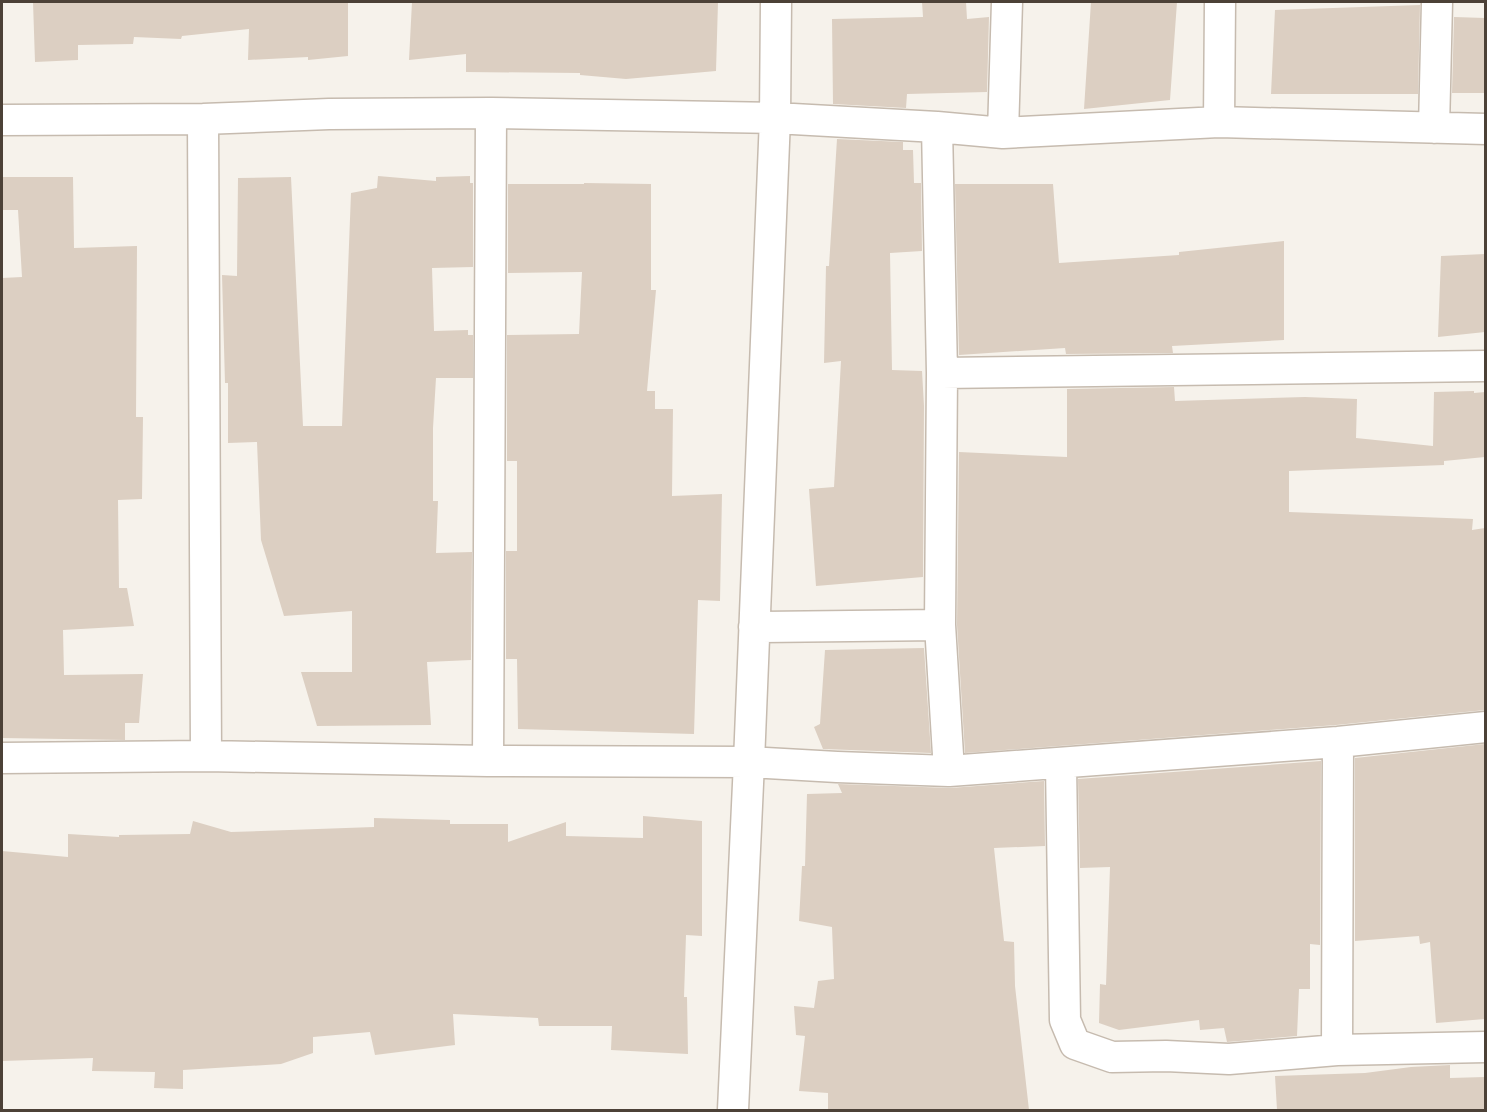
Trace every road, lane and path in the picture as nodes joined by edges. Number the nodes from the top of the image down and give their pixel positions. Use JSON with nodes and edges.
{"nodes":[{"id":1,"x":776,"y":2,"type":"edge"},
{"id":2,"x":1007,"y":2,"type":"edge"},
{"id":3,"x":1220,"y":2,"type":"edge"},
{"id":4,"x":1437,"y":2,"type":"edge"},
{"id":5,"x":491,"y":113,"type":"junction"},
{"id":6,"x":775,"y":118,"type":"junction"},
{"id":7,"x":203,"y":119,"type":"junction"},
{"id":8,"x":2,"y":120,"type":"edge"},
{"id":9,"x":1219,"y":122,"type":"junction"},
{"id":10,"x":937,"y":127,"type":"junction"},
{"id":11,"x":1434,"y":128,"type":"junction"},
{"id":12,"x":1485,"y":129,"type":"edge"},
{"id":13,"x":1003,"y":133,"type":"junction"},
{"id":14,"x":1485,"y":366,"type":"edge"},
{"id":15,"x":942,"y":374,"type":"junction"},
{"id":16,"x":940,"y":625,"type":"junction"},
{"id":17,"x":754,"y":627,"type":"junction"},
{"id":18,"x":1485,"y":727,"type":"edge"},
{"id":19,"x":1338,"y":742,"type":"junction"},
{"id":20,"x":206,"y":756,"type":"junction"},
{"id":21,"x":2,"y":758,"type":"edge"},
{"id":22,"x":488,"y":761,"type":"junction"},
{"id":23,"x":749,"y":762,"type":"junction"},
{"id":24,"x":1061,"y":764,"type":"junction"},
{"id":25,"x":949,"y":771,"type":"junction"},
{"id":26,"x":1485,"y":1047,"type":"edge"},
{"id":27,"x":1337,"y":1050,"type":"junction"},
{"id":28,"x":733,"y":1110,"type":"edge"}],
"edges":[{"from":1,"to":6,"type":"street"},
{"from":2,"to":13,"type":"street"},
{"from":3,"to":9,"type":"street"},
{"from":4,"to":11,"type":"street"},
{"from":5,"to":6,"type":"street"},
{"from":5,"to":7,"type":"street"},
{"from":5,"to":22,"type":"street"},
{"from":6,"to":10,"type":"street"},
{"from":6,"to":17,"type":"street"},
{"from":7,"to":8,"type":"street"},
{"from":7,"to":20,"type":"street"},
{"from":9,"to":11,"type":"street"},
{"from":9,"to":13,"type":"street"},
{"from":10,"to":13,"type":"street"},
{"from":10,"to":15,"type":"street"},
{"from":11,"to":12,"type":"street"},
{"from":14,"to":15,"type":"street"},
{"from":15,"to":16,"type":"street"},
{"from":16,"to":17,"type":"street"},
{"from":16,"to":25,"type":"street"},
{"from":17,"to":23,"type":"street"},
{"from":18,"to":19,"type":"street"},
{"from":19,"to":24,"type":"street"},
{"from":19,"to":27,"type":"street"},
{"from":20,"to":21,"type":"street"},
{"from":20,"to":22,"type":"street"},
{"from":22,"to":23,"type":"street"},
{"from":23,"to":25,"type":"street"},
{"from":23,"to":28,"type":"street"},
{"from":24,"to":25,"type":"street"},
{"from":24,"to":27,"type":"street"},
{"from":26,"to":27,"type":"street"}]}
